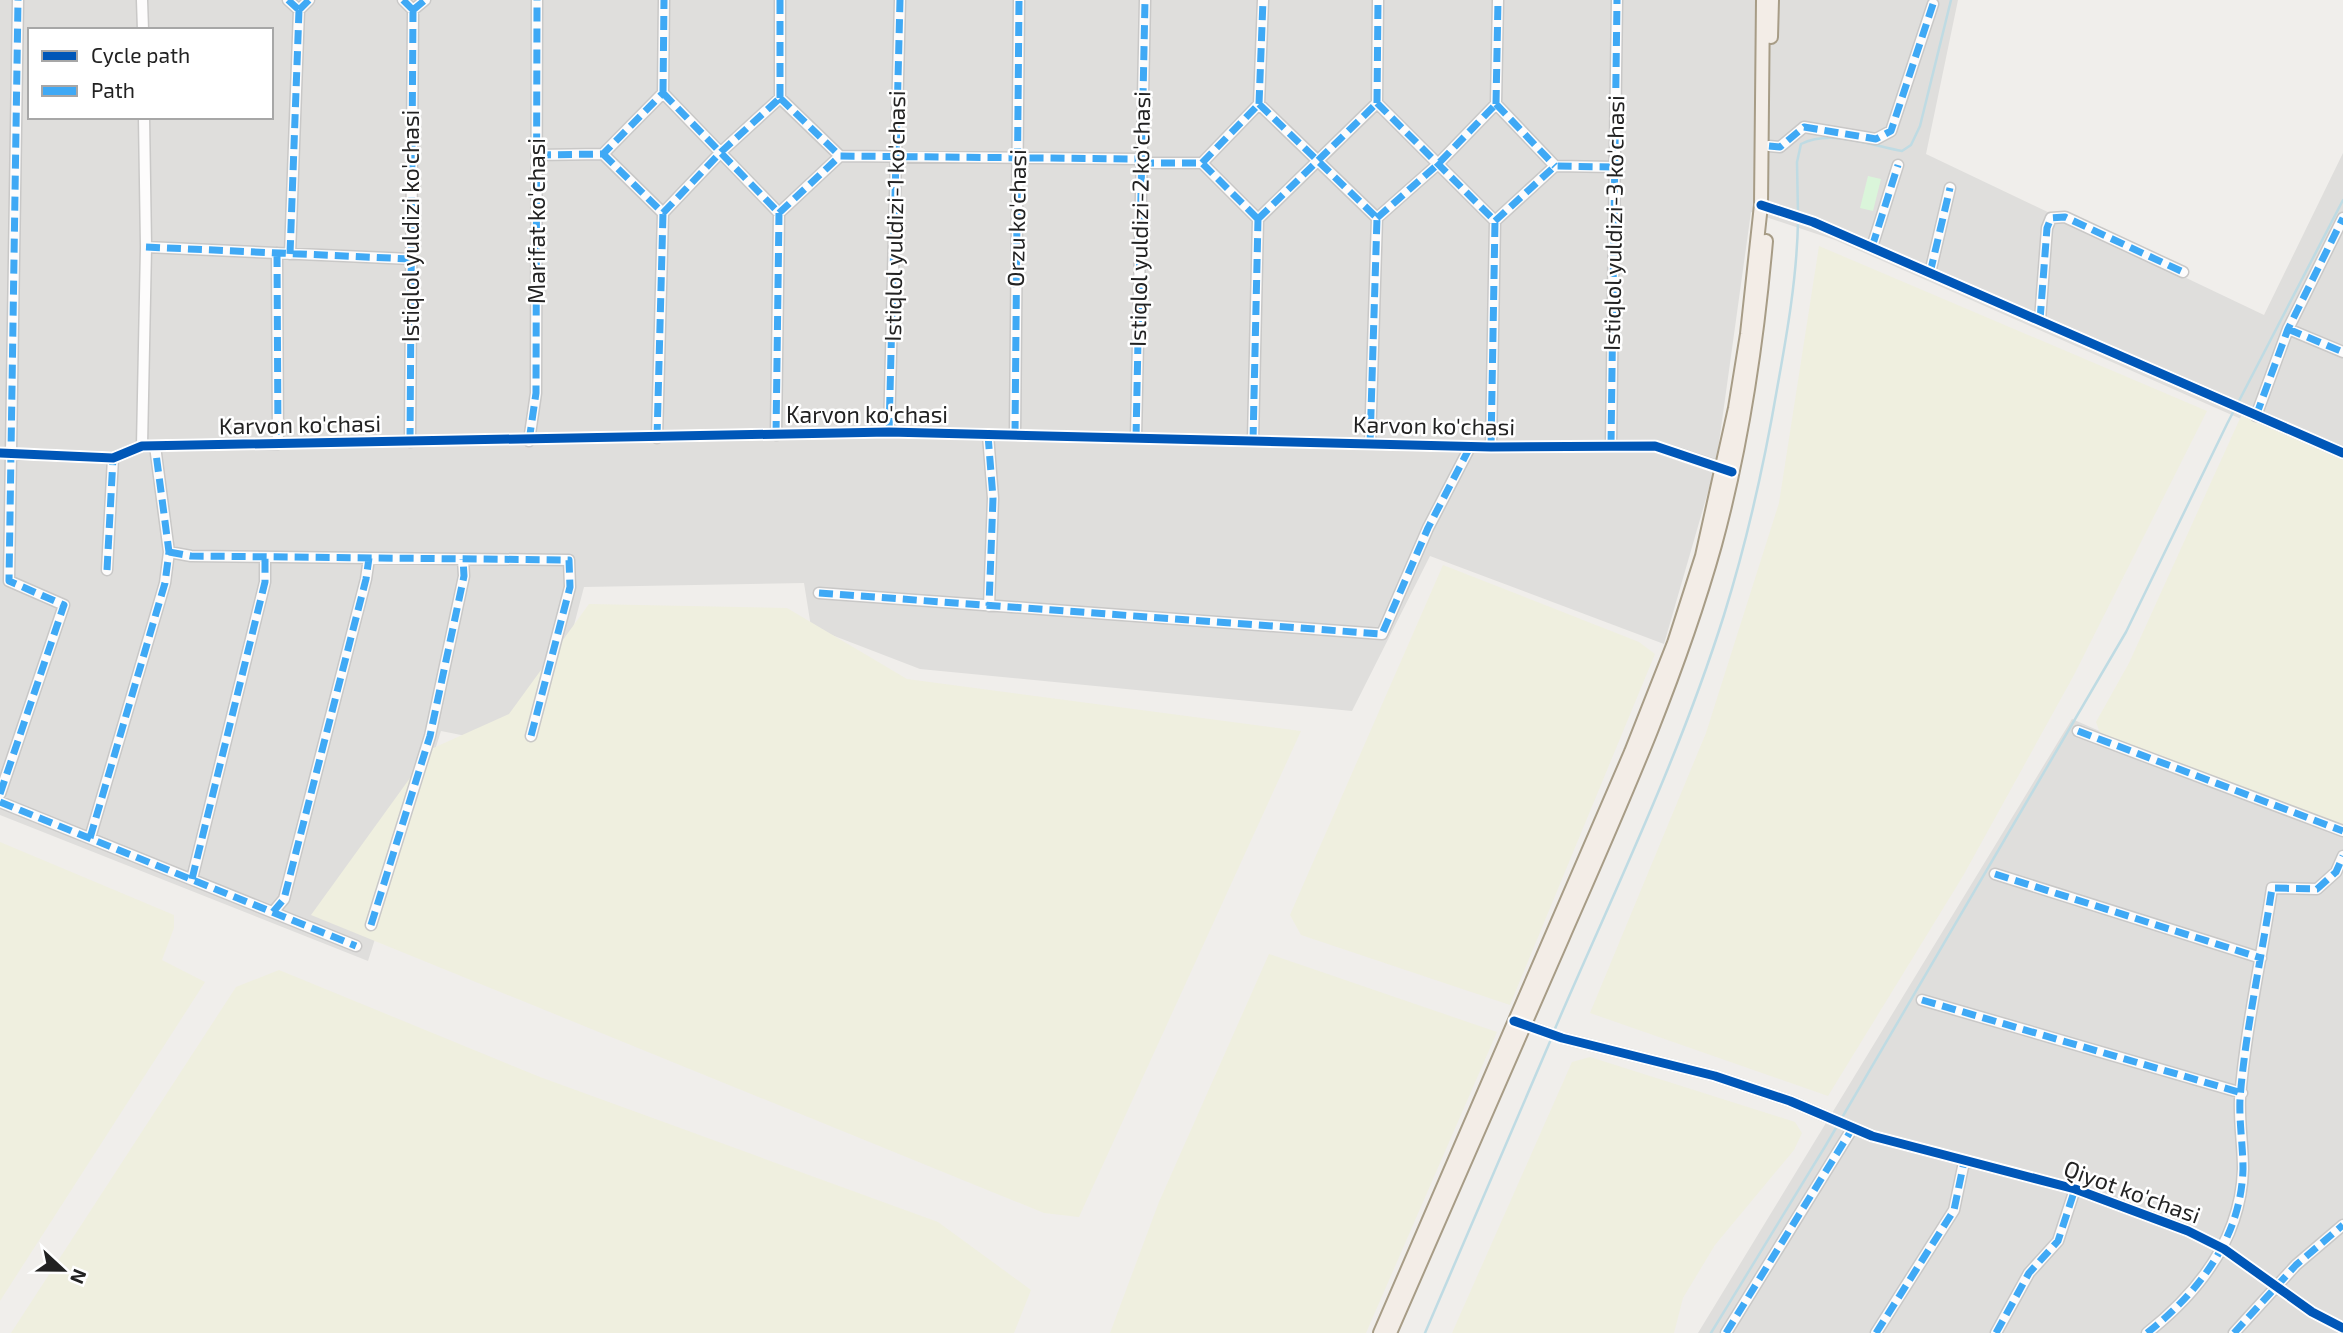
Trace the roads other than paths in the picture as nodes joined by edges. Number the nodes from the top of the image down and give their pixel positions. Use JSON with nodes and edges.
{"nodes":[{"id":1,"x":18,"y":0,"type":"edge"},
{"id":2,"x":142,"y":0,"type":"edge"},
{"id":3,"x":288,"y":0,"type":"edge"},
{"id":4,"x":309,"y":0,"type":"edge"},
{"id":5,"x":403,"y":0,"type":"edge"},
{"id":6,"x":425,"y":0,"type":"edge"},
{"id":7,"x":537,"y":0,"type":"edge"},
{"id":8,"x":664,"y":0,"type":"edge"},
{"id":9,"x":780,"y":0,"type":"edge"},
{"id":10,"x":900,"y":0,"type":"edge"},
{"id":11,"x":1019,"y":0,"type":"edge"},
{"id":12,"x":1145,"y":0,"type":"edge"},
{"id":13,"x":1263,"y":0,"type":"edge"},
{"id":14,"x":1378,"y":0,"type":"edge"},
{"id":15,"x":1498,"y":0,"type":"edge"},
{"id":16,"x":1617,"y":0,"type":"edge"},
{"id":17,"x":1763,"y":0,"type":"edge"},
{"id":18,"x":1772,"y":0,"type":"edge"},
{"id":19,"x":1933,"y":4,"type":"dead end"},
{"id":20,"x":299,"y":10,"type":"junction"},
{"id":21,"x":413,"y":10,"type":"junction"},
{"id":22,"x":143,"y":28,"type":"edge"},
{"id":23,"x":663,"y":93,"type":"junction"},
{"id":24,"x":780,"y":98,"type":"junction"},
{"id":25,"x":1377,"y":103,"type":"junction"},
{"id":26,"x":1259,"y":104,"type":"junction"},
{"id":27,"x":1496,"y":104,"type":"junction"},
{"id":28,"x":144,"y":119,"type":"edge"},
{"id":29,"x":1769,"y":146,"type":"junction"},
{"id":30,"x":721,"y":152,"type":"junction"},
{"id":31,"x":603,"y":154,"type":"junction"},
{"id":32,"x":537,"y":155,"type":"junction"},
{"id":33,"x":840,"y":156,"type":"junction"},
{"id":34,"x":896,"y":157,"type":"junction"},
{"id":35,"x":1017,"y":160,"type":"junction"},
{"id":36,"x":1140,"y":161,"type":"junction"},
{"id":37,"x":1320,"y":161,"type":"junction"},
{"id":38,"x":1202,"y":163,"type":"junction"},
{"id":39,"x":1437,"y":164,"type":"junction"},
{"id":40,"x":1898,"y":165,"type":"dead end"},
{"id":41,"x":1555,"y":166,"type":"junction"},
{"id":42,"x":1615,"y":167,"type":"junction"},
{"id":43,"x":1950,"y":188,"type":"dead end"},
{"id":44,"x":1765,"y":206,"type":"junction"},
{"id":45,"x":663,"y":213,"type":"junction"},
{"id":46,"x":779,"y":213,"type":"junction"},
{"id":47,"x":1377,"y":218,"type":"junction"},
{"id":48,"x":2343,"y":218,"type":"edge"},
{"id":49,"x":1258,"y":219,"type":"junction"},
{"id":50,"x":1495,"y":221,"type":"junction"},
{"id":51,"x":146,"y":247,"type":"junction"},
{"id":52,"x":1872,"y":247,"type":"junction"},
{"id":53,"x":278,"y":253,"type":"junction"},
{"id":54,"x":290,"y":254,"type":"junction"},
{"id":55,"x":411,"y":259,"type":"junction"},
{"id":56,"x":2183,"y":272,"type":"dead end"},
{"id":57,"x":1930,"y":273,"type":"junction"},
{"id":58,"x":2040,"y":320,"type":"junction"},
{"id":59,"x":2288,"y":328,"type":"junction"},
{"id":60,"x":2343,"y":352,"type":"edge"},
{"id":61,"x":2256,"y":416,"type":"junction"},
{"id":62,"x":889,"y":432,"type":"junction"},
{"id":63,"x":776,"y":435,"type":"junction"},
{"id":64,"x":988,"y":435,"type":"junction"},
{"id":65,"x":1015,"y":435,"type":"junction"},
{"id":66,"x":657,"y":438,"type":"junction"},
{"id":67,"x":1136,"y":438,"type":"junction"},
{"id":68,"x":529,"y":441,"type":"junction"},
{"id":69,"x":1253,"y":441,"type":"junction"},
{"id":70,"x":410,"y":442,"type":"junction"},
{"id":71,"x":278,"y":444,"type":"junction"},
{"id":72,"x":1370,"y":444,"type":"junction"},
{"id":73,"x":1611,"y":445,"type":"junction"},
{"id":74,"x":142,"y":446,"type":"junction"},
{"id":75,"x":155,"y":446,"type":"junction"},
{"id":76,"x":1470,"y":447,"type":"junction"},
{"id":77,"x":1491,"y":447,"type":"junction"},
{"id":78,"x":2343,"y":453,"type":"edge"},
{"id":79,"x":6,"y":454,"type":"edge"},
{"id":80,"x":113,"y":458,"type":"junction"},
{"id":81,"x":1727,"y":470,"type":"junction"},
{"id":82,"x":169,"y":552,"type":"junction"},
{"id":83,"x":265,"y":557,"type":"junction"},
{"id":84,"x":369,"y":558,"type":"junction"},
{"id":85,"x":463,"y":559,"type":"junction"},
{"id":86,"x":107,"y":569,"type":"dead end"},
{"id":87,"x":819,"y":593,"type":"dead end"},
{"id":88,"x":989,"y":606,"type":"junction"},
{"id":89,"x":2078,"y":731,"type":"dead end"},
{"id":90,"x":531,"y":736,"type":"dead end"},
{"id":91,"x":0,"y":794,"type":"edge"},
{"id":92,"x":0,"y":802,"type":"edge"},
{"id":93,"x":2343,"y":831,"type":"edge"},
{"id":94,"x":90,"y":838,"type":"junction"},
{"id":95,"x":2343,"y":856,"type":"edge"},
{"id":96,"x":1995,"y":874,"type":"dead end"},
{"id":97,"x":192,"y":879,"type":"junction"},
{"id":98,"x":273,"y":912,"type":"junction"},
{"id":99,"x":371,"y":925,"type":"dead end"},
{"id":100,"x":356,"y":946,"type":"dead end"},
{"id":101,"x":2261,"y":958,"type":"junction"},
{"id":102,"x":1922,"y":1000,"type":"dead end"},
{"id":103,"x":1519,"y":1023,"type":"junction"},
{"id":104,"x":2242,"y":1093,"type":"junction"},
{"id":105,"x":1850,"y":1128,"type":"junction"},
{"id":106,"x":1964,"y":1162,"type":"junction"},
{"id":107,"x":2076,"y":1189,"type":"junction"},
{"id":108,"x":2343,"y":1225,"type":"edge"},
{"id":109,"x":2224,"y":1249,"type":"junction"},
{"id":110,"x":2275,"y":1287,"type":"junction"},
{"id":111,"x":2343,"y":1328,"type":"edge"},
{"id":112,"x":1380,"y":1333,"type":"edge"},
{"id":113,"x":1390,"y":1333,"type":"edge"},
{"id":114,"x":1726,"y":1333,"type":"edge"},
{"id":115,"x":1876,"y":1333,"type":"edge"},
{"id":116,"x":1996,"y":1333,"type":"edge"},
{"id":117,"x":2147,"y":1333,"type":"edge"},
{"id":118,"x":2234,"y":1333,"type":"edge"}],
"edges":[{"from":1,"to":79,"type":"street"},
{"from":2,"to":22,"type":"street"},
{"from":3,"to":20,"type":"street"},
{"from":4,"to":20,"type":"street"},
{"from":5,"to":21,"type":"street"},
{"from":6,"to":21,"type":"street"},
{"from":7,"to":32,"type":"street","name":"Marifat ko'chasi"},
{"from":8,"to":23,"type":"street"},
{"from":9,"to":24,"type":"street"},
{"from":10,"to":34,"type":"street","name":"Istiqlol yuldizi-1 ko'chasi"},
{"from":11,"to":35,"type":"street","name":"Orzu ko'chasi"},
{"from":12,"to":36,"type":"street","name":"Istiqlol yuldizi-2 ko'chasi"},
{"from":13,"to":26,"type":"street"},
{"from":14,"to":25,"type":"street"},
{"from":15,"to":27,"type":"street"},
{"from":16,"to":42,"type":"street","name":"Istiqlol yuldizi-3 ko'chasi"},
{"from":17,"to":44,"type":"main road"},
{"from":18,"to":29,"type":"main road"},
{"from":19,"to":29,"type":"street"},
{"from":20,"to":54,"type":"street"},
{"from":21,"to":55,"type":"street","name":"Istiqlol yuldizi ko'chasi"},
{"from":23,"to":30,"type":"street"},
{"from":23,"to":31,"type":"street"},
{"from":24,"to":30,"type":"street"},
{"from":24,"to":33,"type":"street"},
{"from":25,"to":37,"type":"street"},
{"from":25,"to":39,"type":"street"},
{"from":26,"to":37,"type":"street"},
{"from":26,"to":38,"type":"street"},
{"from":27,"to":39,"type":"street"},
{"from":27,"to":41,"type":"street"},
{"from":28,"to":51,"type":"street"},
{"from":29,"to":44,"type":"main road"},
{"from":30,"to":45,"type":"street"},
{"from":30,"to":46,"type":"street"},
{"from":31,"to":32,"type":"street"},
{"from":31,"to":45,"type":"street"},
{"from":32,"to":68,"type":"street","name":"Marifat ko'chasi"},
{"from":33,"to":34,"type":"street"},
{"from":33,"to":46,"type":"street"},
{"from":34,"to":35,"type":"street"},
{"from":34,"to":62,"type":"street","name":"Istiqlol yuldizi-1 ko'chasi"},
{"from":35,"to":36,"type":"street"},
{"from":35,"to":65,"type":"street","name":"Orzu ko'chasi"},
{"from":36,"to":38,"type":"street"},
{"from":36,"to":67,"type":"street","name":"Istiqlol yuldizi-2 ko'chasi"},
{"from":37,"to":47,"type":"street"},
{"from":37,"to":49,"type":"street"},
{"from":38,"to":49,"type":"street"},
{"from":39,"to":47,"type":"street"},
{"from":39,"to":50,"type":"street"},
{"from":40,"to":52,"type":"street"},
{"from":41,"to":42,"type":"street"},
{"from":41,"to":50,"type":"street"},
{"from":42,"to":73,"type":"street","name":"Istiqlol yuldizi-3 ko'chasi"},
{"from":43,"to":57,"type":"street"},
{"from":44,"to":52,"type":"street"},
{"from":44,"to":81,"type":"main road"},
{"from":45,"to":66,"type":"street"},
{"from":46,"to":63,"type":"street"},
{"from":47,"to":72,"type":"street"},
{"from":48,"to":59,"type":"street"},
{"from":49,"to":69,"type":"street"},
{"from":50,"to":77,"type":"street"},
{"from":51,"to":53,"type":"street"},
{"from":51,"to":74,"type":"street"},
{"from":52,"to":57,"type":"street"},
{"from":53,"to":54,"type":"street"},
{"from":53,"to":71,"type":"street"},
{"from":54,"to":55,"type":"street"},
{"from":55,"to":70,"type":"street","name":"Istiqlol yuldizi ko'chasi"},
{"from":56,"to":58,"type":"street"},
{"from":57,"to":58,"type":"street"},
{"from":58,"to":61,"type":"street"},
{"from":59,"to":60,"type":"street"},
{"from":59,"to":61,"type":"street"},
{"from":61,"to":78,"type":"street"},
{"from":62,"to":63,"type":"street","name":"Karvon ko'chasi"},
{"from":62,"to":64,"type":"street","name":"Karvon ko'chasi"},
{"from":63,"to":66,"type":"street","name":"Karvon ko'chasi"},
{"from":64,"to":65,"type":"street","name":"Karvon ko'chasi"},
{"from":64,"to":88,"type":"street"},
{"from":65,"to":67,"type":"street","name":"Karvon ko'chasi"},
{"from":66,"to":68,"type":"street","name":"Karvon ko'chasi"},
{"from":67,"to":69,"type":"street","name":"Karvon ko'chasi"},
{"from":68,"to":70,"type":"street","name":"Karvon ko'chasi"},
{"from":69,"to":72,"type":"street","name":"Karvon ko'chasi"},
{"from":70,"to":71,"type":"street","name":"Karvon ko'chasi"},
{"from":71,"to":75,"type":"street","name":"Karvon ko'chasi"},
{"from":72,"to":76,"type":"street","name":"Karvon ko'chasi"},
{"from":73,"to":77,"type":"street","name":"Karvon ko'chasi"},
{"from":73,"to":81,"type":"street","name":"Karvon ko'chasi"},
{"from":74,"to":75,"type":"street","name":"Karvon ko'chasi"},
{"from":74,"to":80,"type":"street","name":"Karvon ko'chasi"},
{"from":75,"to":82,"type":"street"},
{"from":76,"to":77,"type":"street","name":"Karvon ko'chasi"},
{"from":76,"to":88,"type":"street"},
{"from":79,"to":80,"type":"street","name":"Karvon ko'chasi"},
{"from":79,"to":91,"type":"street"},
{"from":80,"to":86,"type":"street"},
{"from":81,"to":103,"type":"main road"},
{"from":82,"to":83,"type":"street"},
{"from":82,"to":94,"type":"street"},
{"from":83,"to":84,"type":"street"},
{"from":83,"to":97,"type":"street"},
{"from":84,"to":85,"type":"street"},
{"from":84,"to":98,"type":"street"},
{"from":85,"to":90,"type":"street"},
{"from":85,"to":99,"type":"street"},
{"from":87,"to":88,"type":"street"},
{"from":89,"to":93,"type":"street"},
{"from":92,"to":94,"type":"street"},
{"from":94,"to":97,"type":"street"},
{"from":95,"to":101,"type":"street","name":"Qiyot ko'chasi"},
{"from":96,"to":101,"type":"street"},
{"from":97,"to":98,"type":"street"},
{"from":98,"to":100,"type":"street"},
{"from":101,"to":104,"type":"street","name":"Qiyot ko'chasi"},
{"from":102,"to":104,"type":"street"},
{"from":103,"to":105,"type":"street","name":"Qiyot ko'chasi"},
{"from":103,"to":112,"type":"main road"},
{"from":103,"to":113,"type":"main road"},
{"from":104,"to":109,"type":"street","name":"Qiyot ko'chasi"},
{"from":105,"to":106,"type":"street","name":"Qiyot ko'chasi"},
{"from":105,"to":114,"type":"street"},
{"from":106,"to":107,"type":"street","name":"Qiyot ko'chasi"},
{"from":106,"to":115,"type":"street"},
{"from":107,"to":109,"type":"street","name":"Qiyot ko'chasi"},
{"from":107,"to":116,"type":"street"},
{"from":108,"to":110,"type":"street"},
{"from":109,"to":110,"type":"street","name":"Qiyot ko'chasi"},
{"from":109,"to":117,"type":"street","name":"Qiyot ko'chasi"},
{"from":110,"to":111,"type":"street","name":"Qiyot ko'chasi"},
{"from":110,"to":118,"type":"street"}]}
